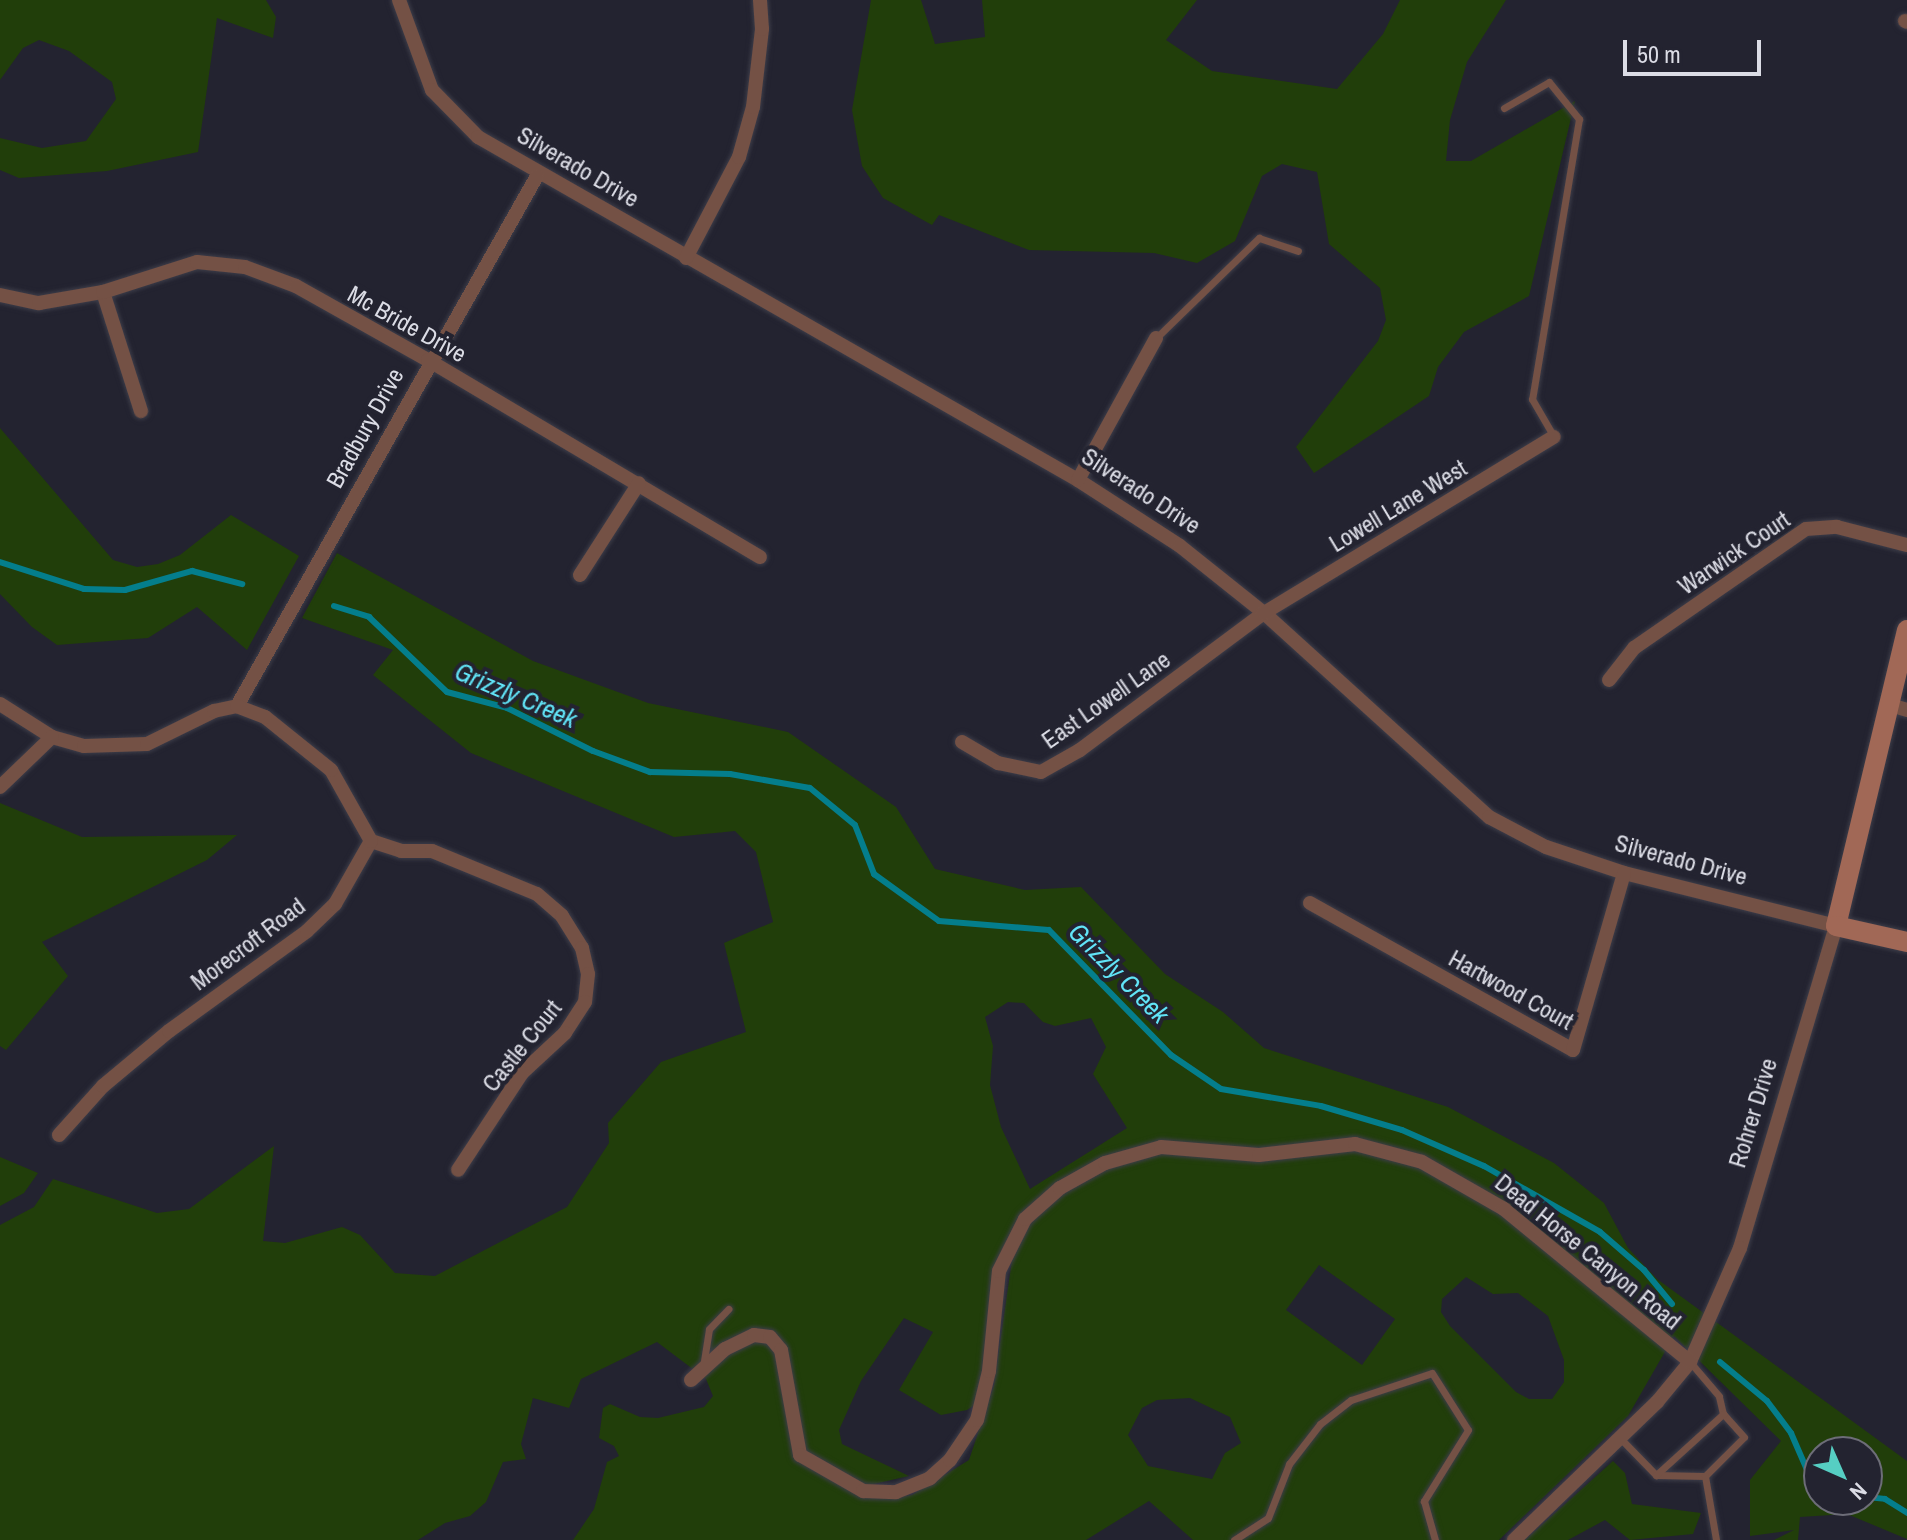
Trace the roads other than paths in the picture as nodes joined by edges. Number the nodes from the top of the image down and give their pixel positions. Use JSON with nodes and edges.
{"nodes":[{"id":1,"x":399,"y":0,"type":"edge"},
{"id":2,"x":760,"y":0,"type":"edge"},
{"id":3,"x":1504,"y":108,"type":"dead end"},
{"id":4,"x":537,"y":176,"type":"junction"},
{"id":5,"x":1298,"y":251,"type":"dead end"},
{"id":6,"x":686,"y":258,"type":"junction"},
{"id":7,"x":103,"y":292,"type":"junction"},
{"id":8,"x":0,"y":295,"type":"edge"},
{"id":9,"x":1156,"y":338,"type":"joint"},
{"id":10,"x":428,"y":360,"type":"junction"},
{"id":11,"x":141,"y":411,"type":"dead end"},
{"id":12,"x":1554,"y":437,"type":"joint"},
{"id":13,"x":1078,"y":480,"type":"junction"},
{"id":14,"x":639,"y":483,"type":"junction"},
{"id":15,"x":1907,"y":545,"type":"edge"},
{"id":16,"x":760,"y":557,"type":"dead end"},
{"id":17,"x":580,"y":575,"type":"dead end"},
{"id":18,"x":1264,"y":613,"type":"junction"},
{"id":19,"x":1907,"y":630,"type":"edge"},
{"id":20,"x":1609,"y":680,"type":"dead end"},
{"id":21,"x":0,"y":704,"type":"edge"},
{"id":22,"x":237,"y":706,"type":"junction"},
{"id":23,"x":1899,"y":707,"type":"edge"},
{"id":24,"x":52,"y":737,"type":"junction"},
{"id":25,"x":962,"y":742,"type":"dead end"},
{"id":26,"x":0,"y":787,"type":"edge"},
{"id":27,"x":371,"y":841,"type":"junction"},
{"id":28,"x":1624,"y":873,"type":"junction"},
{"id":29,"x":1310,"y":903,"type":"dead end"},
{"id":30,"x":1836,"y":926,"type":"junction"},
{"id":31,"x":1907,"y":942,"type":"edge"},
{"id":32,"x":59,"y":1135,"type":"dead end"},
{"id":33,"x":458,"y":1170,"type":"dead end"},
{"id":34,"x":728,"y":1309,"type":"dead end"},
{"id":35,"x":1690,"y":1362,"type":"junction"},
{"id":36,"x":697,"y":1375,"type":"joint"},
{"id":37,"x":1723,"y":1414,"type":"junction"},
{"id":38,"x":1620,"y":1438,"type":"junction"},
{"id":39,"x":1656,"y":1475,"type":"junction"},
{"id":40,"x":1705,"y":1476,"type":"junction"},
{"id":41,"x":1234,"y":1540,"type":"edge"},
{"id":42,"x":1435,"y":1540,"type":"edge"},
{"id":43,"x":1514,"y":1540,"type":"edge"},
{"id":44,"x":1716,"y":1540,"type":"edge"}],
"edges":[{"from":1,"to":4,"type":"street","name":"Silverado Drive"},
{"from":2,"to":6,"type":"street"},
{"from":3,"to":12,"type":"lane"},
{"from":4,"to":6,"type":"street","name":"Silverado Drive"},
{"from":4,"to":10,"type":"street","name":"Bradbury Drive"},
{"from":5,"to":9,"type":"lane"},
{"from":6,"to":13,"type":"street","name":"Silverado Drive"},
{"from":7,"to":8,"type":"street","name":"Mc Bride Drive"},
{"from":7,"to":10,"type":"street","name":"Mc Bride Drive"},
{"from":7,"to":11,"type":"street"},
{"from":9,"to":13,"type":"street"},
{"from":10,"to":14,"type":"street","name":"Mc Bride Drive"},
{"from":10,"to":22,"type":"street","name":"Bradbury Drive"},
{"from":12,"to":18,"type":"street","name":"Lowell Lane West"},
{"from":13,"to":18,"type":"street","name":"Silverado Drive"},
{"from":14,"to":16,"type":"street","name":"Mc Bride Drive"},
{"from":14,"to":17,"type":"street"},
{"from":15,"to":20,"type":"street","name":"Warwick Court"},
{"from":18,"to":25,"type":"street","name":"East Lowell Lane"},
{"from":18,"to":28,"type":"street","name":"Silverado Drive"},
{"from":19,"to":23,"type":"street","name":"Rohrer Drive"},
{"from":21,"to":24,"type":"street"},
{"from":22,"to":24,"type":"street"},
{"from":22,"to":27,"type":"street"},
{"from":23,"to":30,"type":"street","name":"Rohrer Drive"},
{"from":24,"to":26,"type":"street"},
{"from":27,"to":32,"type":"street","name":"Morecroft Road"},
{"from":27,"to":33,"type":"street","name":"Castle Court"},
{"from":28,"to":29,"type":"street","name":"Hartwood Court"},
{"from":28,"to":30,"type":"street","name":"Silverado Drive"},
{"from":30,"to":31,"type":"street","name":"Silverado Drive"},
{"from":30,"to":35,"type":"street","name":"Rohrer Drive"},
{"from":34,"to":36,"type":"lane"},
{"from":35,"to":36,"type":"street","name":"Dead Horse Canyon Road"},
{"from":35,"to":37,"type":"lane"},
{"from":35,"to":38,"type":"street","name":"Rohrer Drive"},
{"from":37,"to":39,"type":"lane"},
{"from":37,"to":40,"type":"lane"},
{"from":38,"to":39,"type":"lane"},
{"from":38,"to":43,"type":"street","name":"Rohrer Drive"},
{"from":39,"to":40,"type":"lane"},
{"from":40,"to":44,"type":"lane"},
{"from":41,"to":42,"type":"lane"}]}
